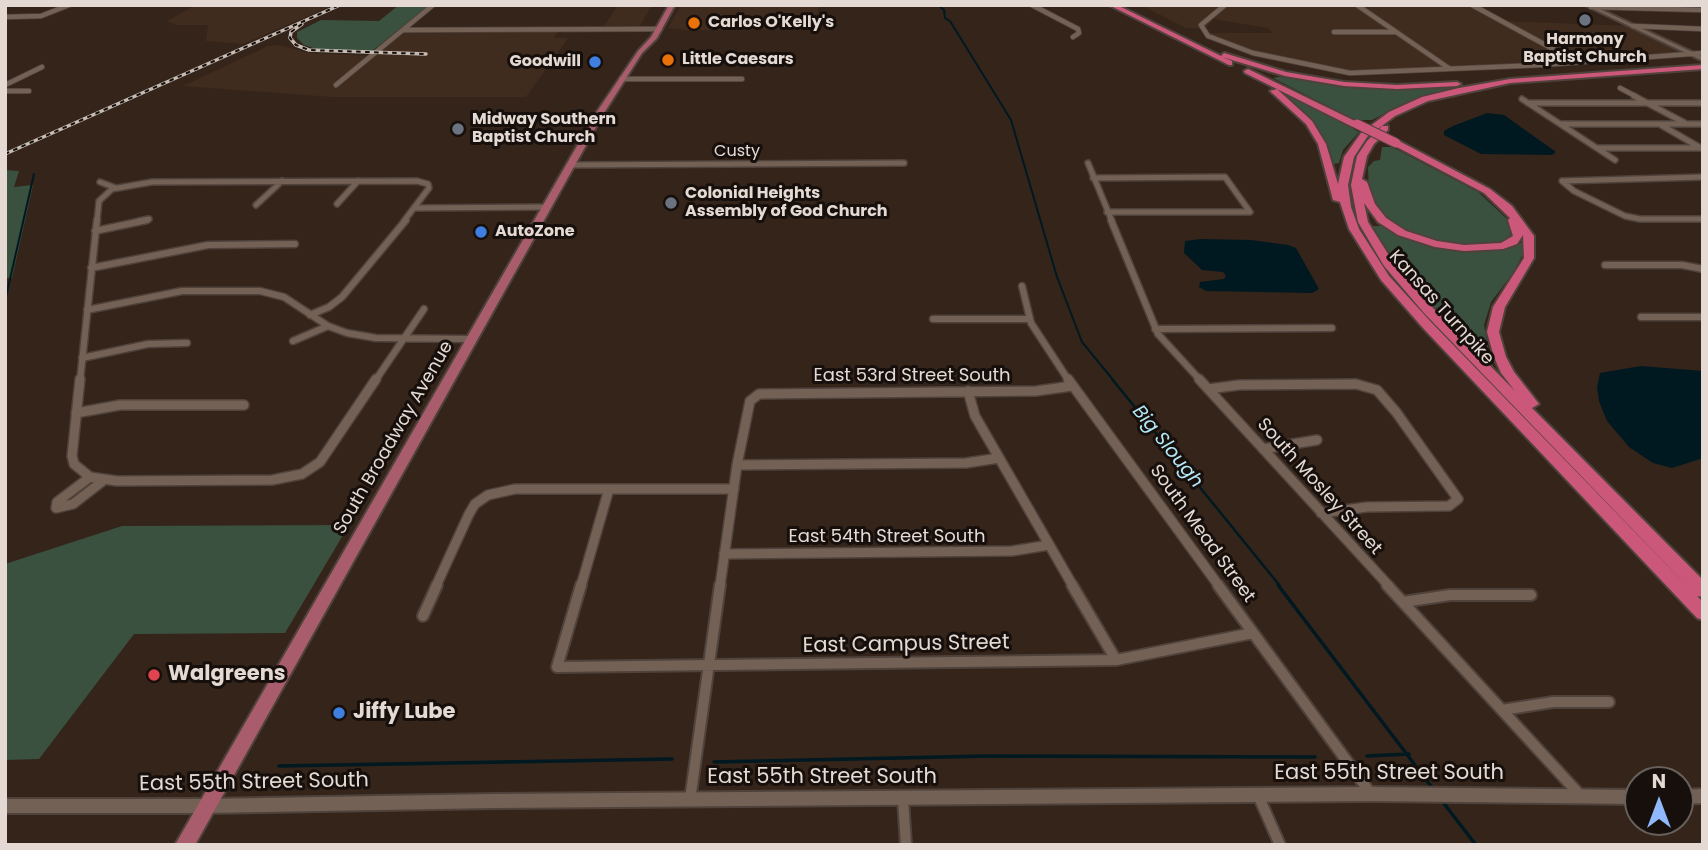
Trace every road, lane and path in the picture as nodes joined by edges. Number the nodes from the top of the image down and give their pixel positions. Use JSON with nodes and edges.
{"nodes":[{"id":1,"x":69,"y":5,"type":"edge"},
{"id":2,"x":433,"y":5,"type":"edge"},
{"id":3,"x":663,"y":5,"type":"edge"},
{"id":4,"x":671,"y":5,"type":"edge"},
{"id":5,"x":1032,"y":5,"type":"edge"},
{"id":6,"x":1112,"y":5,"type":"edge"},
{"id":7,"x":1122,"y":5,"type":"edge"},
{"id":8,"x":1133,"y":5,"type":"edge"},
{"id":9,"x":1225,"y":5,"type":"edge"},
{"id":10,"x":1356,"y":5,"type":"edge"},
{"id":11,"x":1472,"y":5,"type":"edge"},
{"id":12,"x":1589,"y":6,"type":"edge"},
{"id":13,"x":1703,"y":11,"type":"edge"},
{"id":14,"x":5,"y":17,"type":"edge"},
{"id":15,"x":1161,"y":25,"type":"junction"},
{"id":16,"x":1633,"y":26,"type":"junction"},
{"id":17,"x":651,"y":29,"type":"junction"},
{"id":18,"x":660,"y":29,"type":"junction"},
{"id":19,"x":1703,"y":29,"type":"edge"},
{"id":20,"x":404,"y":30,"type":"junction"},
{"id":21,"x":1334,"y":32,"type":"dead end"},
{"id":22,"x":1396,"y":32,"type":"junction"},
{"id":23,"x":1073,"y":37,"type":"dead end"},
{"id":24,"x":640,"y":52,"type":"junction"},
{"id":25,"x":1703,"y":53,"type":"edge"},
{"id":26,"x":1694,"y":55,"type":"junction"},
{"id":27,"x":1226,"y":59,"type":"junction"},
{"id":28,"x":1703,"y":59,"type":"edge"},
{"id":29,"x":1578,"y":62,"type":"junction"},
{"id":30,"x":42,"y":67,"type":"dead end"},
{"id":31,"x":1703,"y":68,"type":"edge"},
{"id":32,"x":1450,"y":69,"type":"junction"},
{"id":33,"x":1571,"y":76,"type":"junction"},
{"id":34,"x":621,"y":79,"type":"junction"},
{"id":35,"x":742,"y":79,"type":"dead end"},
{"id":36,"x":5,"y":85,"type":"edge"},
{"id":37,"x":336,"y":85,"type":"dead end"},
{"id":38,"x":1620,"y":88,"type":"dead end"},
{"id":39,"x":5,"y":91,"type":"edge"},
{"id":40,"x":29,"y":91,"type":"dead end"},
{"id":41,"x":1521,"y":99,"type":"dead end"},
{"id":42,"x":1528,"y":103,"type":"junction"},
{"id":43,"x":1648,"y":103,"type":"junction"},
{"id":44,"x":1703,"y":103,"type":"edge"},
{"id":45,"x":1561,"y":124,"type":"junction"},
{"id":46,"x":1687,"y":124,"type":"junction"},
{"id":47,"x":1703,"y":124,"type":"edge"},
{"id":48,"x":1660,"y":125,"type":"junction"},
{"id":49,"x":1370,"y":143,"type":"junction"},
{"id":50,"x":1396,"y":144,"type":"junction"},
{"id":51,"x":1598,"y":148,"type":"junction"},
{"id":52,"x":1702,"y":148,"type":"edge"},
{"id":53,"x":1615,"y":160,"type":"dead end"},
{"id":54,"x":904,"y":163,"type":"dead end"},
{"id":55,"x":1088,"y":163,"type":"dead end"},
{"id":56,"x":569,"y":165,"type":"junction"},
{"id":57,"x":1703,"y":177,"type":"edge"},
{"id":58,"x":1093,"y":178,"type":"junction"},
{"id":59,"x":282,"y":181,"type":"junction"},
{"id":60,"x":358,"y":181,"type":"junction"},
{"id":61,"x":100,"y":182,"type":"dead end"},
{"id":62,"x":116,"y":188,"type":"junction"},
{"id":63,"x":337,"y":204,"type":"dead end"},
{"id":64,"x":256,"y":205,"type":"dead end"},
{"id":65,"x":546,"y":207,"type":"junction"},
{"id":66,"x":415,"y":208,"type":"junction"},
{"id":67,"x":1107,"y":212,"type":"junction"},
{"id":68,"x":149,"y":219,"type":"dead end"},
{"id":69,"x":1703,"y":219,"type":"edge"},
{"id":70,"x":1354,"y":229,"type":"junction"},
{"id":71,"x":95,"y":231,"type":"junction"},
{"id":72,"x":295,"y":244,"type":"dead end"},
{"id":73,"x":1605,"y":265,"type":"dead end"},
{"id":74,"x":92,"y":268,"type":"junction"},
{"id":75,"x":1703,"y":269,"type":"edge"},
{"id":76,"x":1022,"y":286,"type":"dead end"},
{"id":77,"x":87,"y":310,"type":"junction"},
{"id":78,"x":424,"y":310,"type":"dead end"},
{"id":79,"x":310,"y":315,"type":"junction"},
{"id":80,"x":1640,"y":317,"type":"dead end"},
{"id":81,"x":1703,"y":317,"type":"edge"},
{"id":82,"x":933,"y":319,"type":"dead end"},
{"id":83,"x":1030,"y":319,"type":"junction"},
{"id":84,"x":328,"y":326,"type":"junction"},
{"id":85,"x":1155,"y":328,"type":"junction"},
{"id":86,"x":1332,"y":328,"type":"dead end"},
{"id":87,"x":405,"y":338,"type":"junction"},
{"id":88,"x":471,"y":340,"type":"junction"},
{"id":89,"x":293,"y":341,"type":"dead end"},
{"id":90,"x":187,"y":343,"type":"dead end"},
{"id":91,"x":82,"y":358,"type":"junction"},
{"id":92,"x":1072,"y":386,"type":"junction"},
{"id":93,"x":1208,"y":388,"type":"junction"},
{"id":94,"x":968,"y":391,"type":"junction"},
{"id":95,"x":244,"y":405,"type":"dead end"},
{"id":96,"x":76,"y":413,"type":"junction"},
{"id":97,"x":1317,"y":440,"type":"dead end"},
{"id":98,"x":1263,"y":449,"type":"junction"},
{"id":99,"x":999,"y":458,"type":"junction"},
{"id":100,"x":737,"y":465,"type":"junction"},
{"id":101,"x":90,"y":477,"type":"junction"},
{"id":102,"x":104,"y":480,"type":"junction"},
{"id":103,"x":609,"y":489,"type":"junction"},
{"id":104,"x":734,"y":489,"type":"junction"},
{"id":105,"x":1605,"y":491,"type":"junction"},
{"id":106,"x":1321,"y":513,"type":"junction"},
{"id":107,"x":1049,"y":545,"type":"junction"},
{"id":108,"x":724,"y":554,"type":"junction"},
{"id":109,"x":1703,"y":591,"type":"edge"},
{"id":110,"x":1531,"y":595,"type":"dead end"},
{"id":111,"x":1403,"y":602,"type":"junction"},
{"id":112,"x":1703,"y":613,"type":"edge"},
{"id":113,"x":423,"y":616,"type":"dead end"},
{"id":114,"x":1253,"y":633,"type":"junction"},
{"id":115,"x":1116,"y":660,"type":"junction"},
{"id":116,"x":709,"y":666,"type":"junction"},
{"id":117,"x":1609,"y":702,"type":"dead end"},
{"id":118,"x":1502,"y":710,"type":"junction"},
{"id":119,"x":1377,"y":794,"type":"junction"},
{"id":120,"x":1258,"y":795,"type":"junction"},
{"id":121,"x":1582,"y":797,"type":"junction"},
{"id":122,"x":1624,"y":797,"type":"edge"},
{"id":123,"x":904,"y":799,"type":"junction"},
{"id":124,"x":690,"y":800,"type":"junction"},
{"id":125,"x":5,"y":806,"type":"edge"},
{"id":126,"x":206,"y":806,"type":"junction"},
{"id":127,"x":184,"y":845,"type":"edge"},
{"id":128,"x":905,"y":845,"type":"edge"},
{"id":129,"x":1280,"y":845,"type":"edge"}],
"edges":[{"from":1,"to":14,"type":"street"},
{"from":2,"to":20,"type":"street"},
{"from":3,"to":17,"type":"main road","name":"South Broadway Avenue"},
{"from":4,"to":18,"type":"main road","name":"South Broadway Avenue"},
{"from":5,"to":23,"type":"street"},
{"from":6,"to":27,"type":"highway"},
{"from":7,"to":15,"type":"highway"},
{"from":8,"to":15,"type":"highway"},
{"from":9,"to":32,"type":"street"},
{"from":10,"to":22,"type":"street"},
{"from":11,"to":29,"type":"street"},
{"from":12,"to":13,"type":"street"},
{"from":12,"to":16,"type":"street"},
{"from":15,"to":27,"type":"highway"},
{"from":16,"to":19,"type":"street"},
{"from":16,"to":26,"type":"street"},
{"from":17,"to":18,"type":"street"},
{"from":17,"to":20,"type":"street"},
{"from":17,"to":24,"type":"main road","name":"South Broadway Avenue"},
{"from":18,"to":24,"type":"main road","name":"South Broadway Avenue"},
{"from":20,"to":37,"type":"street"},
{"from":21,"to":22,"type":"street"},
{"from":22,"to":32,"type":"street"},
{"from":24,"to":34,"type":"main road","name":"South Broadway Avenue"},
{"from":25,"to":26,"type":"street"},
{"from":26,"to":28,"type":"street"},
{"from":26,"to":29,"type":"street"},
{"from":27,"to":33,"type":"highway"},
{"from":27,"to":50,"type":"highway","bridge":true},
{"from":27,"to":70,"type":"highway"},
{"from":29,"to":32,"type":"street"},
{"from":30,"to":36,"type":"street"},
{"from":31,"to":33,"type":"highway","name":"Kansas Turnpike"},
{"from":31,"to":49,"type":"highway","name":"Kansas Turnpike"},
{"from":33,"to":70,"type":"highway","name":"Kansas Turnpike"},
{"from":34,"to":35,"type":"street"},
{"from":34,"to":56,"type":"main road","name":"South Broadway Avenue"},
{"from":38,"to":43,"type":"street"},
{"from":39,"to":40,"type":"street"},
{"from":41,"to":42,"type":"street"},
{"from":42,"to":43,"type":"street"},
{"from":42,"to":45,"type":"street"},
{"from":43,"to":44,"type":"street"},
{"from":43,"to":46,"type":"street"},
{"from":45,"to":48,"type":"street"},
{"from":45,"to":51,"type":"street"},
{"from":46,"to":47,"type":"street"},
{"from":46,"to":48,"type":"street"},
{"from":48,"to":52,"type":"street"},
{"from":49,"to":50,"type":"highway"},
{"from":49,"to":105,"type":"highway","name":"Kansas Turnpike"},
{"from":50,"to":105,"type":"highway"},
{"from":51,"to":52,"type":"street"},
{"from":51,"to":53,"type":"street"},
{"from":54,"to":56,"type":"street","name":"Custy"},
{"from":55,"to":58,"type":"street","name":"South Mosley Street"},
{"from":56,"to":65,"type":"main road","name":"South Broadway Avenue"},
{"from":57,"to":69,"type":"street"},
{"from":58,"to":67,"type":"street","name":"South Mosley Street"},
{"from":58,"to":67,"type":"street"},
{"from":59,"to":60,"type":"street"},
{"from":59,"to":62,"type":"street"},
{"from":59,"to":64,"type":"street"},
{"from":60,"to":63,"type":"street"},
{"from":60,"to":66,"type":"street"},
{"from":61,"to":62,"type":"street"},
{"from":62,"to":71,"type":"street"},
{"from":65,"to":66,"type":"street"},
{"from":65,"to":88,"type":"main road","name":"South Broadway Avenue"},
{"from":66,"to":79,"type":"street"},
{"from":67,"to":85,"type":"street","name":"South Mosley Street"},
{"from":68,"to":71,"type":"street"},
{"from":70,"to":112,"type":"highway","name":"Kansas Turnpike"},
{"from":71,"to":74,"type":"street"},
{"from":72,"to":74,"type":"street"},
{"from":73,"to":75,"type":"street"},
{"from":74,"to":77,"type":"street"},
{"from":76,"to":83,"type":"street","name":"South Mead Street"},
{"from":77,"to":79,"type":"street"},
{"from":77,"to":91,"type":"street"},
{"from":78,"to":87,"type":"street"},
{"from":79,"to":84,"type":"street"},
{"from":80,"to":81,"type":"street"},
{"from":82,"to":83,"type":"street"},
{"from":83,"to":92,"type":"street","name":"South Mead Street"},
{"from":84,"to":87,"type":"street"},
{"from":84,"to":89,"type":"street"},
{"from":85,"to":86,"type":"street"},
{"from":85,"to":93,"type":"street","name":"South Mosley Street"},
{"from":87,"to":88,"type":"street"},
{"from":87,"to":102,"type":"street"},
{"from":88,"to":126,"type":"main road","name":"South Broadway Avenue"},
{"from":90,"to":91,"type":"street"},
{"from":91,"to":96,"type":"street"},
{"from":92,"to":94,"type":"street","name":"East 53rd Street South"},
{"from":92,"to":114,"type":"street","name":"South Mead Street"},
{"from":93,"to":98,"type":"street","name":"South Mosley Street"},
{"from":93,"to":106,"type":"street"},
{"from":94,"to":99,"type":"street"},
{"from":94,"to":100,"type":"street","name":"East 53rd Street South"},
{"from":95,"to":96,"type":"street"},
{"from":96,"to":101,"type":"street"},
{"from":97,"to":98,"type":"street"},
{"from":98,"to":106,"type":"street","name":"South Mosley Street"},
{"from":99,"to":100,"type":"street"},
{"from":99,"to":107,"type":"street"},
{"from":100,"to":104,"type":"street"},
{"from":101,"to":102,"type":"street"},
{"from":101,"to":102,"type":"street"},
{"from":103,"to":104,"type":"street"},
{"from":103,"to":113,"type":"street"},
{"from":103,"to":116,"type":"street","name":"East Campus Street"},
{"from":104,"to":108,"type":"street"},
{"from":105,"to":109,"type":"highway","name":"Kansas Turnpike"},
{"from":106,"to":111,"type":"street","name":"South Mosley Street"},
{"from":107,"to":108,"type":"street","name":"East 54th Street South"},
{"from":107,"to":115,"type":"street"},
{"from":108,"to":116,"type":"street"},
{"from":110,"to":111,"type":"street"},
{"from":111,"to":118,"type":"street","name":"South Mosley Street"},
{"from":114,"to":115,"type":"street","name":"East Campus Street"},
{"from":114,"to":119,"type":"street","name":"South Mead Street"},
{"from":115,"to":116,"type":"street","name":"East Campus Street"},
{"from":116,"to":124,"type":"street"},
{"from":117,"to":118,"type":"street"},
{"from":118,"to":121,"type":"street","name":"South Mosley Street"},
{"from":119,"to":120,"type":"street","name":"East 55th Street South"},
{"from":119,"to":121,"type":"street","name":"East 55th Street South"},
{"from":120,"to":123,"type":"street","name":"East 55th Street South"},
{"from":120,"to":129,"type":"street"},
{"from":121,"to":122,"type":"street","name":"East 55th Street South"},
{"from":123,"to":124,"type":"street","name":"East 55th Street South"},
{"from":123,"to":128,"type":"street"},
{"from":124,"to":126,"type":"street","name":"East 55th Street South"},
{"from":125,"to":126,"type":"street","name":"East 55th Street South"},
{"from":126,"to":127,"type":"main road","name":"South Broadway Avenue"}]}
